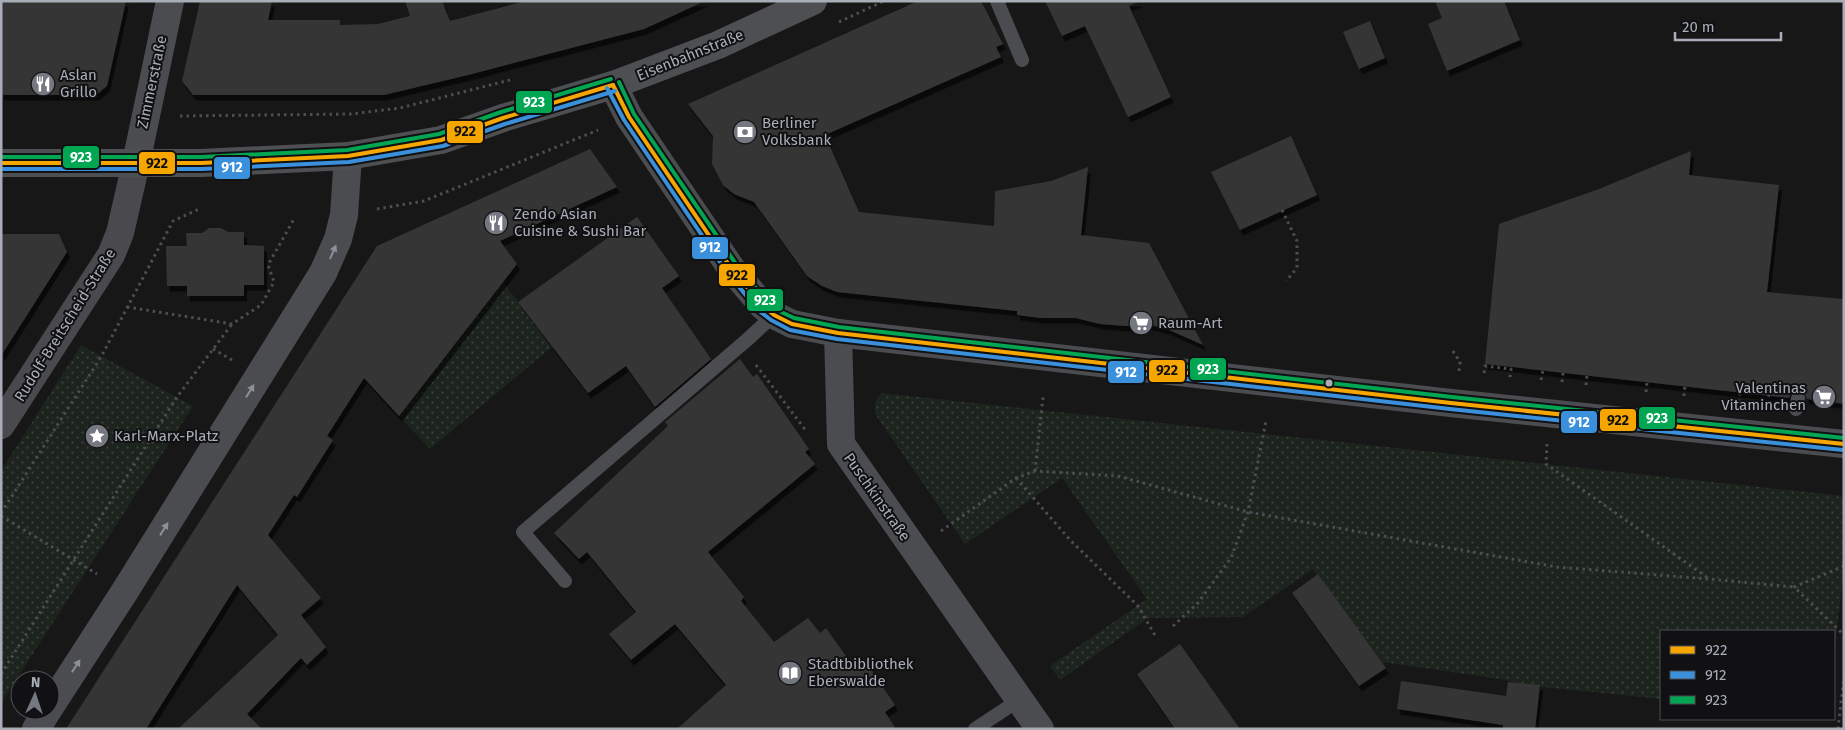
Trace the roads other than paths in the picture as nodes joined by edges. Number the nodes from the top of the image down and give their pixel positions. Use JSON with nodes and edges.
{"nodes":[{"id":1,"x":170,"y":1,"type":"edge"},
{"id":2,"x":813,"y":1,"type":"edge"},
{"id":3,"x":997,"y":1,"type":"edge"},
{"id":4,"x":1022,"y":60,"type":"dead end"},
{"id":5,"x":613,"y":86,"type":"junction"},
{"id":6,"x":348,"y":156,"type":"junction"},
{"id":7,"x":1,"y":163,"type":"edge"},
{"id":8,"x":136,"y":163,"type":"junction"},
{"id":9,"x":774,"y":314,"type":"junction"},
{"id":10,"x":838,"y":333,"type":"junction"},
{"id":11,"x":1,"y":425,"type":"edge"},
{"id":12,"x":1844,"y":444,"type":"edge"},
{"id":13,"x":565,"y":581,"type":"dead end"},
{"id":14,"x":60,"y":692,"type":"edge"},
{"id":15,"x":1020,"y":700,"type":"junction"},
{"id":16,"x":975,"y":729,"type":"edge"},
{"id":17,"x":1040,"y":729,"type":"edge"}],
"edges":[{"from":1,"to":8,"type":"street","name":"Zimmerstraße"},
{"from":2,"to":5,"type":"main road","name":"Eisenbahnstraße"},
{"from":3,"to":4,"type":"lane"},
{"from":5,"to":6,"type":"main road","name":"Eisenbahnstraße"},
{"from":5,"to":9,"type":"street"},
{"from":6,"to":8,"type":"main road","name":"Eisenbahnstraße"},
{"from":14,"to":6,"type":"street","one_way":true},
{"from":7,"to":8,"type":"main road","name":"Eisenbahnstraße"},
{"from":8,"to":11,"type":"main road","name":"Rudolf-Breitscheid-Straße"},
{"from":9,"to":10,"type":"street"},
{"from":9,"to":13,"type":"lane"},
{"from":10,"to":12,"type":"street"},
{"from":10,"to":15,"type":"street","name":"Puschkinstraße"},
{"from":15,"to":16,"type":"lane"},
{"from":15,"to":17,"type":"street","name":"Puschkinstraße"}]}
